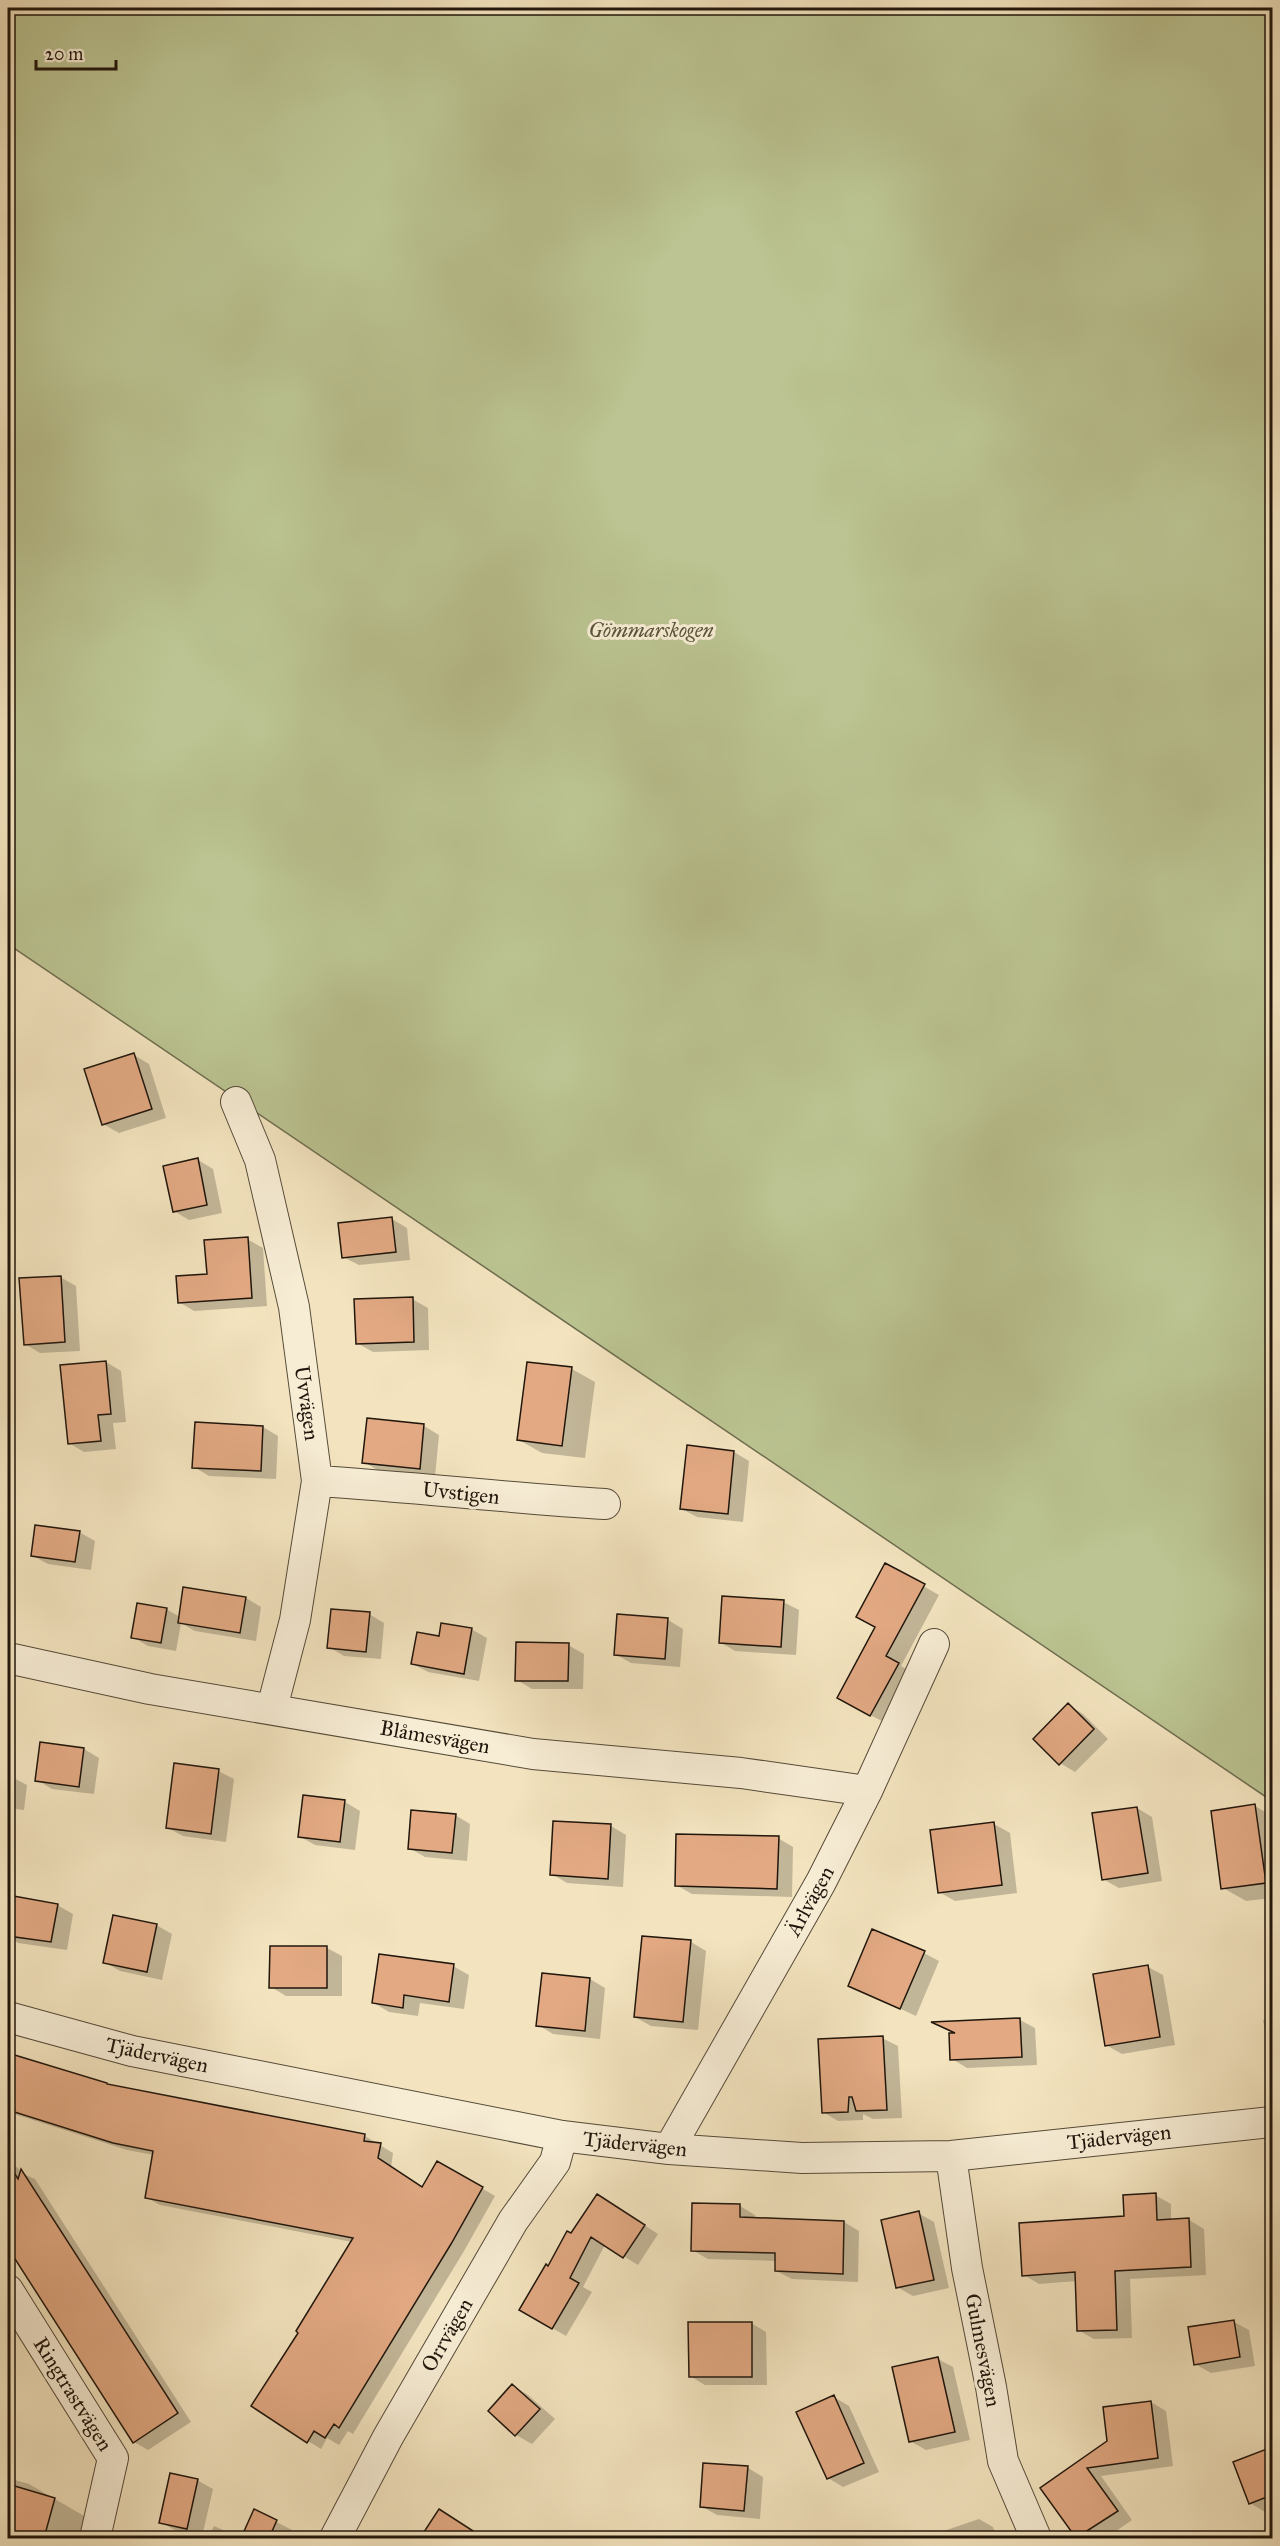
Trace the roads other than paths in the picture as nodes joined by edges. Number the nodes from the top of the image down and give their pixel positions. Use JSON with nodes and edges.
{"nodes":[{"id":1,"x":236,"y":1102,"type":"dead end"},
{"id":2,"x":317,"y":1481,"type":"junction"},
{"id":3,"x":605,"y":1504,"type":"dead end"},
{"id":4,"x":934,"y":1644,"type":"dead end"},
{"id":5,"x":8,"y":1658,"type":"edge"},
{"id":6,"x":272,"y":1708,"type":"junction"},
{"id":7,"x":867,"y":1791,"type":"junction"},
{"id":8,"x":8,"y":2017,"type":"edge"},
{"id":9,"x":1272,"y":2122,"type":"edge"},
{"id":10,"x":562,"y":2136,"type":"junction"},
{"id":11,"x":669,"y":2150,"type":"junction"},
{"id":12,"x":951,"y":2156,"type":"junction"},
{"id":13,"x":8,"y":2290,"type":"edge"},
{"id":14,"x":95,"y":2538,"type":"edge"},
{"id":15,"x":335,"y":2538,"type":"edge"},
{"id":16,"x":1036,"y":2538,"type":"edge"}],
"edges":[{"from":1,"to":2,"type":"street","name":"Uvvägen"},
{"from":2,"to":3,"type":"street","name":"Uvstigen"},
{"from":2,"to":6,"type":"street","name":"Uvvägen"},
{"from":4,"to":7,"type":"street","name":"Ärlvägen"},
{"from":5,"to":6,"type":"street","name":"Blåmesvägen"},
{"from":6,"to":7,"type":"street","name":"Blåmesvägen"},
{"from":7,"to":11,"type":"street","name":"Ärlvägen"},
{"from":8,"to":10,"type":"street","name":"Tjädervägen"},
{"from":9,"to":12,"type":"street","name":"Tjädervägen"},
{"from":10,"to":11,"type":"street","name":"Tjädervägen"},
{"from":10,"to":15,"type":"street","name":"Orrvägen"},
{"from":11,"to":12,"type":"street","name":"Tjädervägen"},
{"from":12,"to":16,"type":"street","name":"Gulmesvägen"},
{"from":13,"to":14,"type":"street","name":"Ringtrastvägen"}]}
